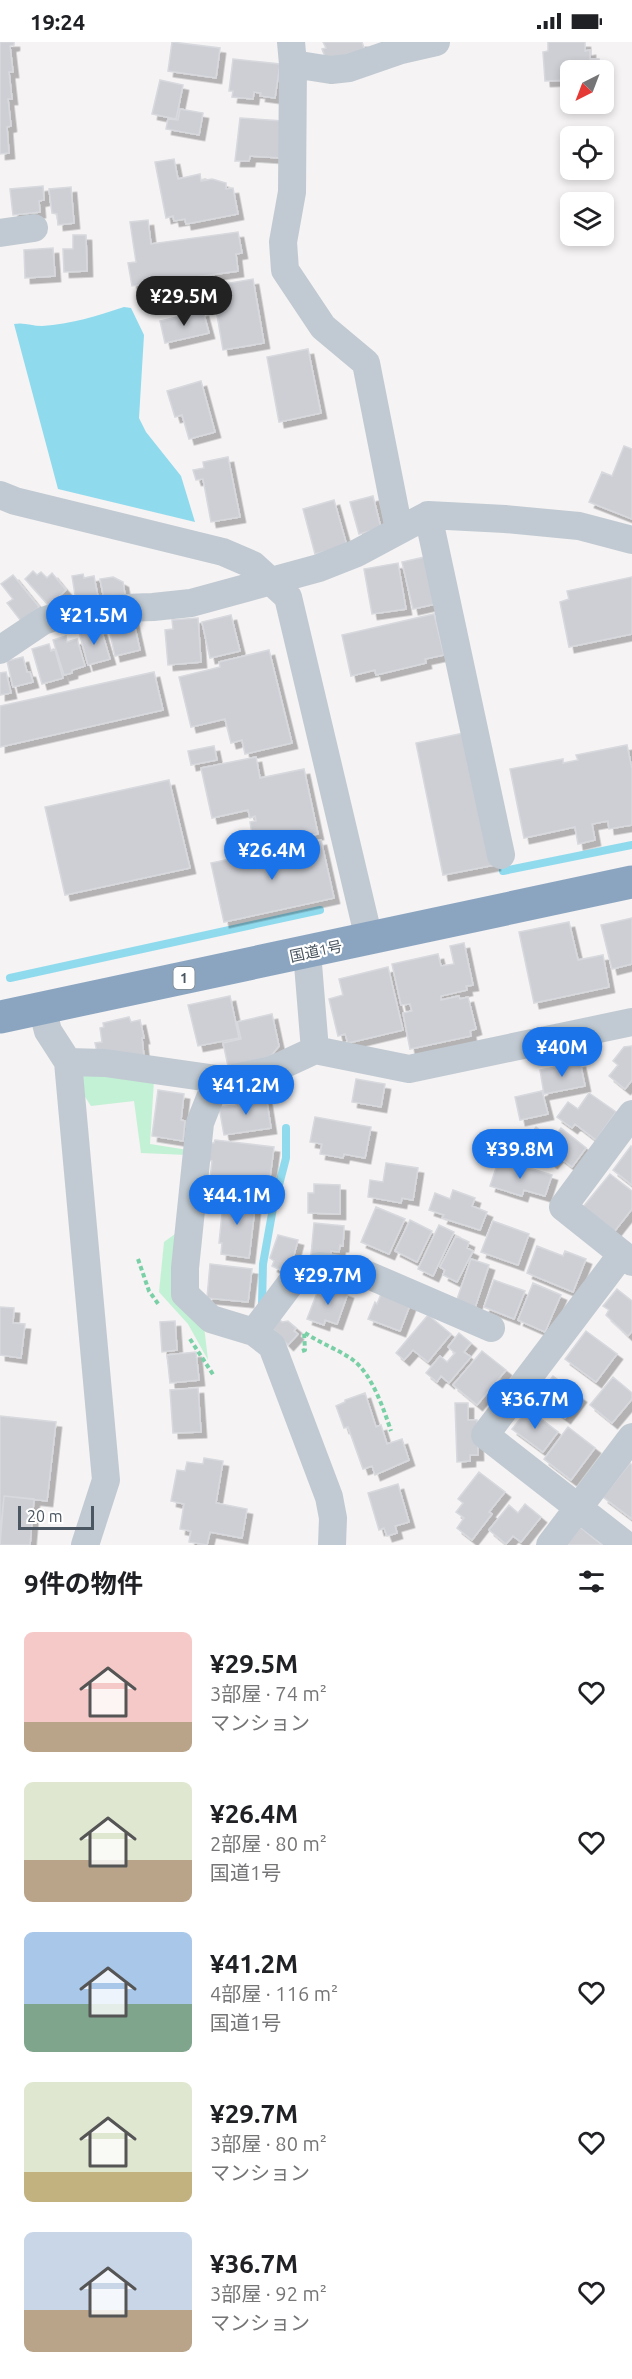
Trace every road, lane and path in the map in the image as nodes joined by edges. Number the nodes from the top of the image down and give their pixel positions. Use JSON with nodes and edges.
{"nodes":[{"id":1,"x":436,"y":42,"type":"edge"},
{"id":2,"x":292,"y":53,"type":"edge"},
{"id":3,"x":34,"y":228,"type":"dead end"},
{"id":4,"x":0,"y":233,"type":"edge"},
{"id":5,"x":0,"y":495,"type":"edge"},
{"id":6,"x":429,"y":515,"type":"junction"},
{"id":7,"x":399,"y":530,"type":"junction"},
{"id":8,"x":632,"y":540,"type":"edge"},
{"id":9,"x":273,"y":582,"type":"junction"},
{"id":10,"x":0,"y":650,"type":"edge"},
{"id":11,"x":501,"y":855,"type":"dead end"},
{"id":12,"x":632,"y":882,"type":"edge"},
{"id":13,"x":369,"y":939,"type":"junction"},
{"id":14,"x":307,"y":952,"type":"junction"},
{"id":15,"x":42,"y":1008,"type":"junction"},
{"id":16,"x":0,"y":1017,"type":"edge"},
{"id":17,"x":632,"y":1022,"type":"edge"},
{"id":18,"x":315,"y":1050,"type":"junction"},
{"id":19,"x":68,"y":1062,"type":"junction"},
{"id":20,"x":224,"y":1080,"type":"junction"},
{"id":21,"x":632,"y":1114,"type":"edge"},
{"id":22,"x":627,"y":1258,"type":"edge"},
{"id":23,"x":491,"y":1328,"type":"dead end"},
{"id":24,"x":254,"y":1332,"type":"junction"},
{"id":25,"x":298,"y":1352,"type":"dead end"},
{"id":26,"x":391,"y":1431,"type":"dead end"},
{"id":27,"x":632,"y":1437,"type":"edge"},
{"id":28,"x":579,"y":1509,"type":"junction"},
{"id":29,"x":85,"y":1545,"type":"edge"},
{"id":30,"x":332,"y":1545,"type":"edge"},
{"id":31,"x":550,"y":1545,"type":"edge"},
{"id":32,"x":626,"y":1545,"type":"edge"}],
"edges":[{"from":1,"to":2,"type":"street"},
{"from":2,"to":7,"type":"street"},
{"from":3,"to":4,"type":"street"},
{"from":5,"to":9,"type":"street"},
{"from":6,"to":7,"type":"street"},
{"from":6,"to":8,"type":"street"},
{"from":6,"to":11,"type":"street"},
{"from":7,"to":9,"type":"street"},
{"from":9,"to":10,"type":"street"},
{"from":9,"to":13,"type":"street"},
{"from":12,"to":13,"type":"highway","name":"国道1号","number":"1"},
{"from":13,"to":14,"type":"highway","name":"国道1号","number":"1"},
{"from":14,"to":15,"type":"highway","name":"国道1号","number":"1"},
{"from":14,"to":18,"type":"street"},
{"from":15,"to":16,"type":"highway","name":"国道1号","number":"1"},
{"from":15,"to":19,"type":"street"},
{"from":17,"to":18,"type":"street"},
{"from":18,"to":20,"type":"street"},
{"from":19,"to":20,"type":"street"},
{"from":19,"to":29,"type":"street"},
{"from":20,"to":24,"type":"street"},
{"from":21,"to":22,"type":"street"},
{"from":22,"to":28,"type":"street"},
{"from":23,"to":24,"type":"street"},
{"from":24,"to":30,"type":"street"},
{"from":25,"to":26,"type":"path"},
{"from":27,"to":28,"type":"street"},
{"from":28,"to":31,"type":"street"},
{"from":28,"to":32,"type":"street"}]}
